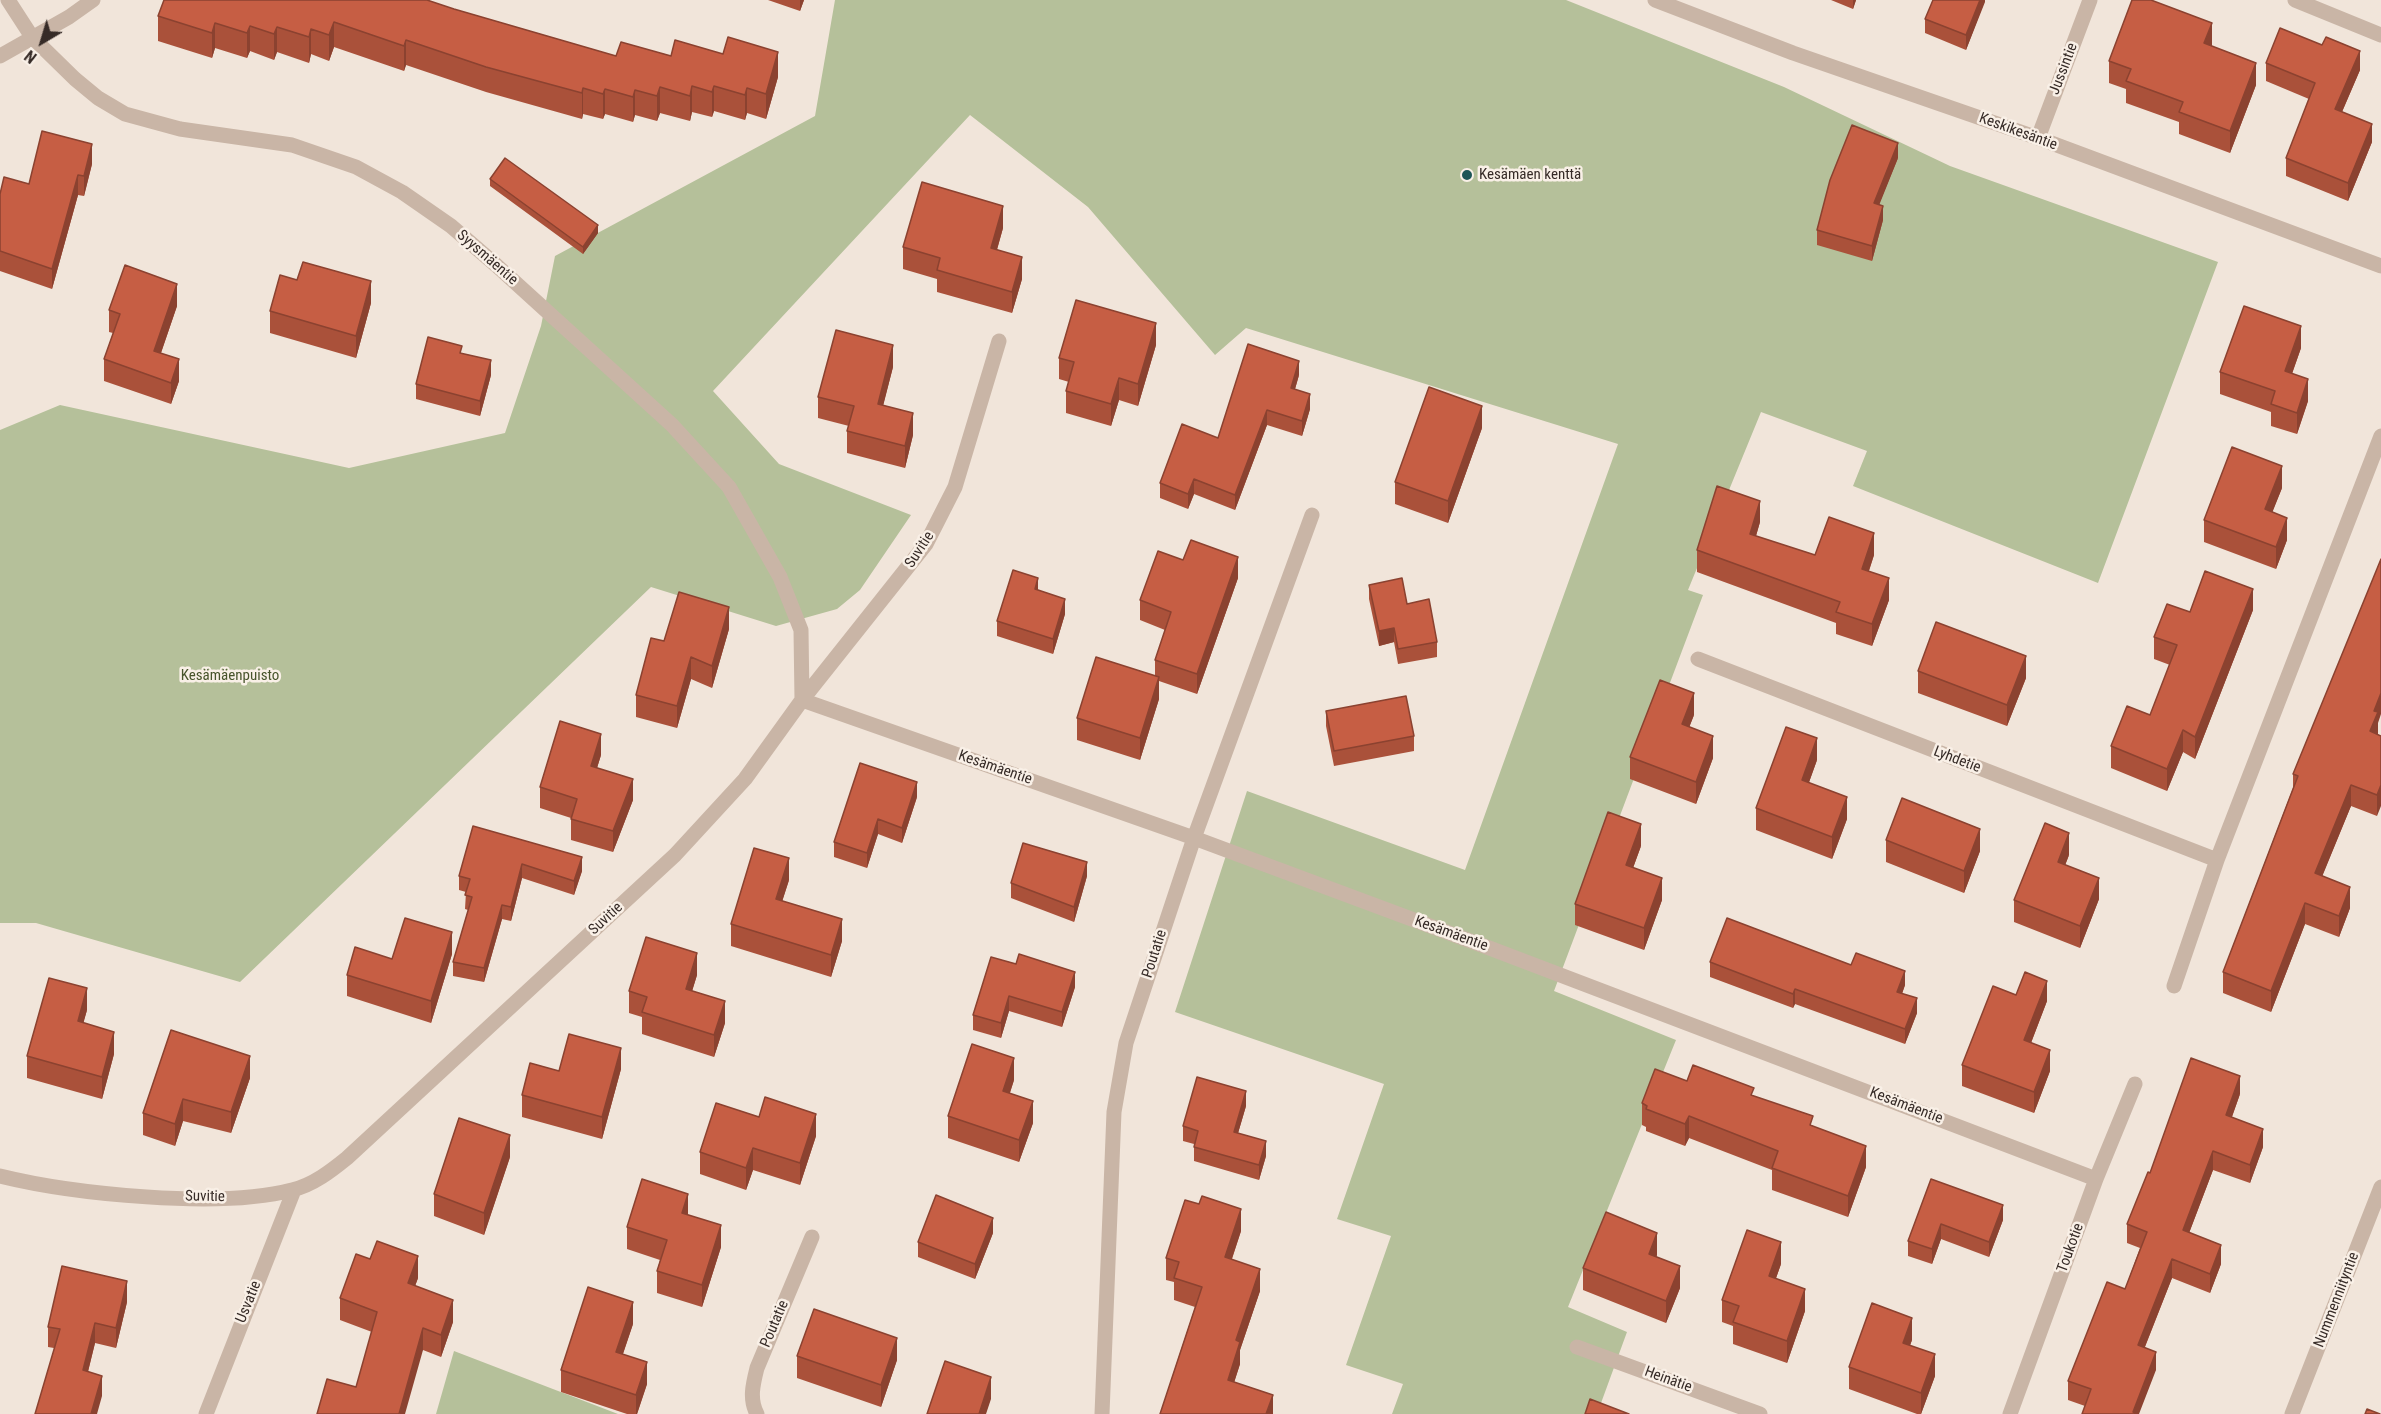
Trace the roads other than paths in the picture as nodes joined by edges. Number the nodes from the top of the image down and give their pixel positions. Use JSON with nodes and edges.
{"nodes":[{"id":1,"x":8,"y":0,"type":"edge"},
{"id":2,"x":93,"y":0,"type":"edge"},
{"id":3,"x":1655,"y":0,"type":"edge"},
{"id":4,"x":2090,"y":0,"type":"edge"},
{"id":5,"x":2295,"y":0,"type":"edge"},
{"id":6,"x":2381,"y":34,"type":"edge"},
{"id":7,"x":32,"y":37,"type":"junction"},
{"id":8,"x":0,"y":56,"type":"edge"},
{"id":9,"x":2038,"y":138,"type":"junction"},
{"id":10,"x":2381,"y":266,"type":"edge"},
{"id":11,"x":999,"y":341,"type":"dead end"},
{"id":12,"x":2381,"y":436,"type":"edge"},
{"id":13,"x":1312,"y":514,"type":"dead end"},
{"id":14,"x":1698,"y":659,"type":"dead end"},
{"id":15,"x":802,"y":700,"type":"junction"},
{"id":16,"x":1194,"y":838,"type":"junction"},
{"id":17,"x":2217,"y":860,"type":"junction"},
{"id":18,"x":2174,"y":986,"type":"dead end"},
{"id":19,"x":2135,"y":1084,"type":"dead end"},
{"id":20,"x":0,"y":1176,"type":"edge"},
{"id":21,"x":2096,"y":1179,"type":"junction"},
{"id":22,"x":2381,"y":1187,"type":"edge"},
{"id":23,"x":294,"y":1190,"type":"junction"},
{"id":24,"x":812,"y":1237,"type":"dead end"},
{"id":25,"x":1577,"y":1347,"type":"dead end"},
{"id":26,"x":206,"y":1414,"type":"edge"},
{"id":27,"x":757,"y":1414,"type":"edge"},
{"id":28,"x":1102,"y":1414,"type":"edge"},
{"id":29,"x":1760,"y":1414,"type":"edge"},
{"id":30,"x":2010,"y":1414,"type":"edge"},
{"id":31,"x":2292,"y":1414,"type":"edge"}],
"edges":[{"from":1,"to":7,"type":"street","name":"Syysmäentie"},
{"from":2,"to":7,"type":"street"},
{"from":3,"to":9,"type":"street","name":"Keskikesäntie"},
{"from":4,"to":9,"type":"street","name":"Jussintie"},
{"from":5,"to":6,"type":"street"},
{"from":7,"to":8,"type":"street"},
{"from":7,"to":15,"type":"street","name":"Syysmäentie"},
{"from":9,"to":10,"type":"street","name":"Keskikesäntie"},
{"from":11,"to":15,"type":"street","name":"Suvitie"},
{"from":12,"to":17,"type":"street"},
{"from":13,"to":16,"type":"street","name":"Poutatie"},
{"from":14,"to":17,"type":"street","name":"Lyhdetie"},
{"from":15,"to":16,"type":"street","name":"Kesämäentie"},
{"from":15,"to":23,"type":"street","name":"Suvitie"},
{"from":16,"to":21,"type":"street","name":"Kesämäentie"},
{"from":16,"to":28,"type":"street","name":"Poutatie"},
{"from":17,"to":18,"type":"street"},
{"from":19,"to":21,"type":"street","name":"Toukotie"},
{"from":20,"to":23,"type":"street","name":"Suvitie"},
{"from":21,"to":30,"type":"street","name":"Toukotie"},
{"from":22,"to":31,"type":"street","name":"Nummenniityntie"},
{"from":23,"to":26,"type":"street","name":"Usvatie"},
{"from":24,"to":27,"type":"street","name":"Poutatie"},
{"from":25,"to":29,"type":"street","name":"Heinätie"}]}
